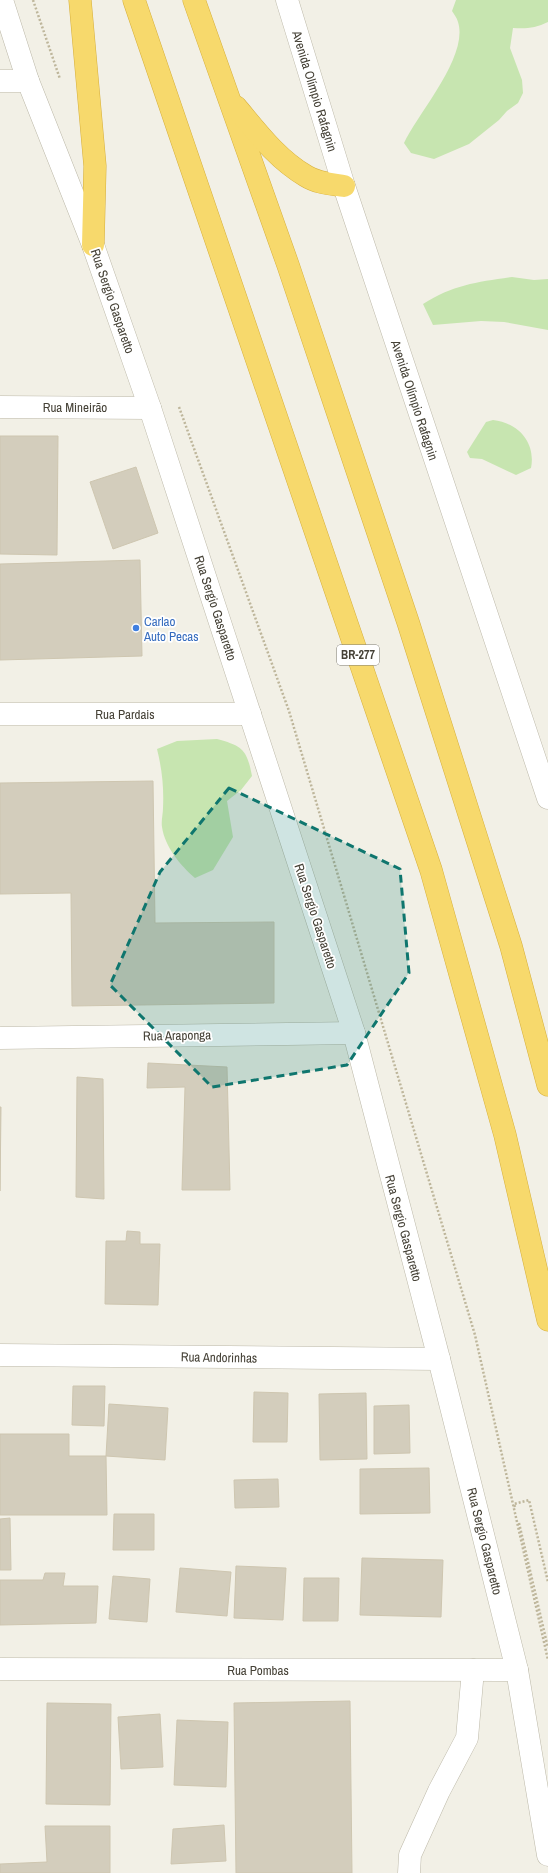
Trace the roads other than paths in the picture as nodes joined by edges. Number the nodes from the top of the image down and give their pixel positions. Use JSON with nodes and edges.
{"nodes":[{"id":1,"x":2,"y":0,"type":"edge"},
{"id":2,"x":80,"y":0,"type":"edge"},
{"id":3,"x":134,"y":0,"type":"edge"},
{"id":4,"x":194,"y":0,"type":"edge"},
{"id":5,"x":287,"y":0,"type":"edge"},
{"id":6,"x":0,"y":81,"type":"edge"},
{"id":7,"x":28,"y":81,"type":"junction"},
{"id":8,"x":228,"y":98,"type":"junction"},
{"id":9,"x":344,"y":186,"type":"junction"},
{"id":10,"x":93,"y":245,"type":"junction"},
{"id":11,"x":0,"y":407,"type":"edge"},
{"id":12,"x":150,"y":408,"type":"junction"},
{"id":13,"x":0,"y":714,"type":"edge"},
{"id":14,"x":250,"y":714,"type":"junction"},
{"id":15,"x":548,"y":798,"type":"edge"},
{"id":16,"x":354,"y":1033,"type":"junction"},
{"id":17,"x":0,"y":1038,"type":"edge"},
{"id":18,"x":548,"y":1085,"type":"edge"},
{"id":19,"x":548,"y":1320,"type":"edge"},
{"id":20,"x":0,"y":1355,"type":"edge"},
{"id":21,"x":439,"y":1360,"type":"junction"},
{"id":22,"x":0,"y":1669,"type":"edge"},
{"id":23,"x":473,"y":1670,"type":"junction"},
{"id":24,"x":517,"y":1670,"type":"junction"},
{"id":25,"x":548,"y":1855,"type":"edge"},
{"id":26,"x":409,"y":1873,"type":"edge"}],
"edges":[{"from":1,"to":7,"type":"street","name":"Rua Sergio Gasparetto"},
{"from":2,"to":10,"type":"highway"},
{"from":3,"to":19,"type":"highway","number":"BR-277"},
{"from":4,"to":8,"type":"highway"},
{"from":5,"to":9,"type":"street","name":"Avenida Olímpio Rafagnin"},
{"from":6,"to":7,"type":"street"},
{"from":7,"to":10,"type":"street","name":"Rua Sergio Gasparetto"},
{"from":8,"to":9,"type":"highway"},
{"from":8,"to":18,"type":"highway"},
{"from":9,"to":15,"type":"street","name":"Avenida Olímpio Rafagnin"},
{"from":10,"to":12,"type":"street","name":"Rua Sergio Gasparetto"},
{"from":11,"to":12,"type":"street","name":"Rua Mineirão"},
{"from":12,"to":14,"type":"street","name":"Rua Sergio Gasparetto"},
{"from":13,"to":14,"type":"street","name":"Rua Pardais"},
{"from":14,"to":16,"type":"street","name":"Rua Sergio Gasparetto"},
{"from":16,"to":17,"type":"street","name":"Rua Araponga"},
{"from":16,"to":21,"type":"street","name":"Rua Sergio Gasparetto"},
{"from":20,"to":21,"type":"street","name":"Rua Andorinhas"},
{"from":21,"to":24,"type":"street","name":"Rua Sergio Gasparetto"},
{"from":22,"to":23,"type":"street","name":"Rua Pombas"},
{"from":23,"to":24,"type":"street","name":"Rua Pombas"},
{"from":23,"to":26,"type":"street"},
{"from":24,"to":25,"type":"street","name":"Rua Sergio Gasparetto"}]}
